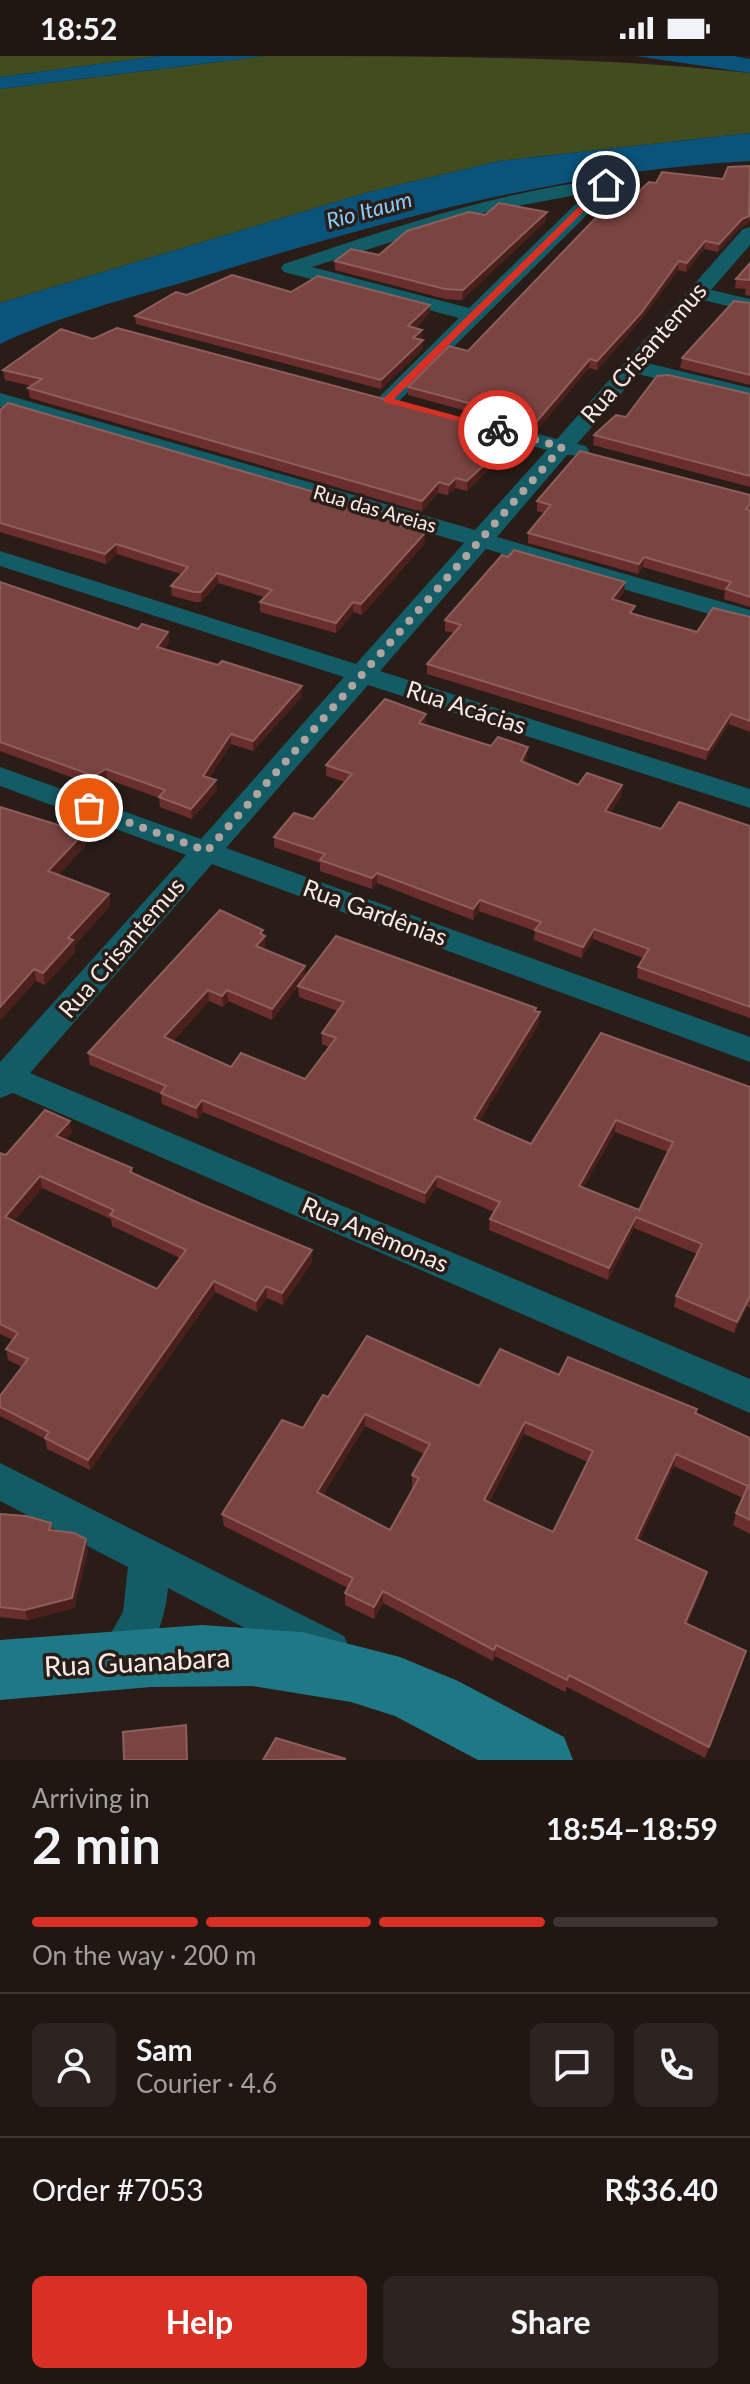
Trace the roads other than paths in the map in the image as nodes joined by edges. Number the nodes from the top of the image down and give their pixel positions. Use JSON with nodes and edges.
{"nodes":[{"id":1,"x":750,"y":233,"type":"edge"},
{"id":2,"x":697,"y":293,"type":"junction"},
{"id":3,"x":750,"y":305,"type":"edge"},
{"id":4,"x":473,"y":315,"type":"junction"},
{"id":5,"x":633,"y":366,"type":"junction"},
{"id":6,"x":750,"y":395,"type":"edge"},
{"id":7,"x":0,"y":400,"type":"edge"},
{"id":8,"x":416,"y":408,"type":"edge"},
{"id":9,"x":460,"y":420,"type":"edge"},
{"id":10,"x":562,"y":447,"type":"junction"},
{"id":11,"x":605,"y":459,"type":"edge"},
{"id":12,"x":481,"y":539,"type":"junction"},
{"id":13,"x":0,"y":558,"type":"edge"},
{"id":14,"x":750,"y":618,"type":"edge"},
{"id":15,"x":362,"y":674,"type":"junction"},
{"id":16,"x":0,"y":776,"type":"edge"},
{"id":17,"x":750,"y":799,"type":"edge"},
{"id":18,"x":207,"y":851,"type":"junction"},
{"id":19,"x":750,"y":1050,"type":"edge"},
{"id":20,"x":3,"y":1079,"type":"edge"},
{"id":21,"x":750,"y":1396,"type":"edge"},
{"id":22,"x":0,"y":1481,"type":"edge"},
{"id":23,"x":148,"y":1557,"type":"junction"},
{"id":24,"x":117,"y":1659,"type":"junction"},
{"id":25,"x":0,"y":1670,"type":"edge"},
{"id":26,"x":400,"y":1687,"type":"junction"},
{"id":27,"x":541,"y":1760,"type":"edge"}],
"edges":[{"from":1,"to":2,"type":"street","name":"Rua Crisantemus"},
{"from":2,"to":3,"type":"street"},
{"from":2,"to":5,"type":"street","name":"Rua Crisantemus"},
{"from":4,"to":4,"type":"street"},
{"from":4,"to":8,"type":"street"},
{"from":5,"to":6,"type":"street"},
{"from":5,"to":10,"type":"street","name":"Rua Crisantemus"},
{"from":7,"to":12,"type":"street","name":"Rua das Areias"},
{"from":9,"to":10,"type":"street"},
{"from":10,"to":11,"type":"street"},
{"from":10,"to":12,"type":"street","name":"Rua Crisantemus"},
{"from":12,"to":14,"type":"street","name":"Rua das Areias"},
{"from":12,"to":15,"type":"street","name":"Rua Crisantemus"},
{"from":13,"to":15,"type":"street","name":"Rua Acácias"},
{"from":15,"to":17,"type":"street","name":"Rua Acácias"},
{"from":15,"to":18,"type":"street","name":"Rua Crisantemus"},
{"from":16,"to":18,"type":"street","name":"Rua Gardênias"},
{"from":18,"to":19,"type":"street","name":"Rua Gardênias"},
{"from":18,"to":20,"type":"street","name":"Rua Crisantemus"},
{"from":20,"to":21,"type":"street","name":"Rua Anêmonas"},
{"from":22,"to":23,"type":"street"},
{"from":23,"to":24,"type":"street"},
{"from":23,"to":26,"type":"street"},
{"from":24,"to":25,"type":"main road","name":"Rua Guanabara"},
{"from":24,"to":26,"type":"main road","name":"Rua Guanabara"},
{"from":26,"to":27,"type":"main road","name":"Rua Guanabara"}]}
